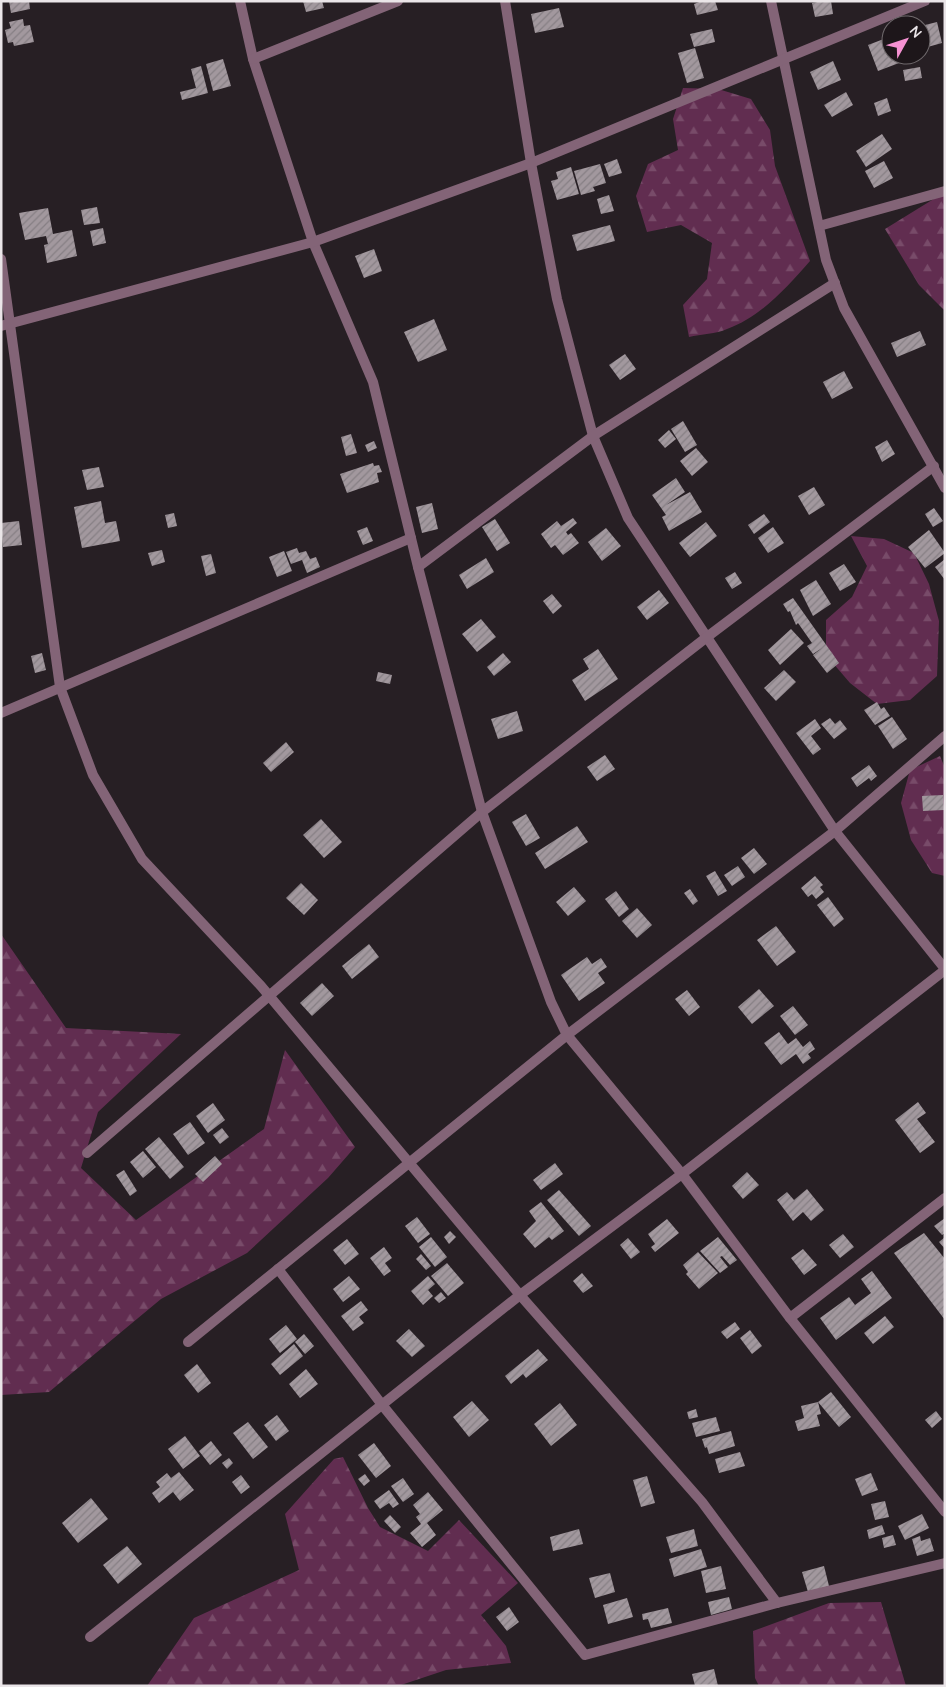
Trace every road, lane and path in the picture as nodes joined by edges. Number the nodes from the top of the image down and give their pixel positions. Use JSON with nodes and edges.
{"nodes":[{"id":1,"x":240,"y":1,"type":"edge"},
{"id":2,"x":398,"y":1,"type":"edge"},
{"id":3,"x":504,"y":1,"type":"edge"},
{"id":4,"x":771,"y":1,"type":"edge"},
{"id":5,"x":925,"y":1,"type":"edge"},
{"id":6,"x":783,"y":58,"type":"junction"},
{"id":7,"x":253,"y":60,"type":"junction"},
{"id":8,"x":531,"y":163,"type":"junction"},
{"id":9,"x":945,"y":191,"type":"edge"},
{"id":10,"x":819,"y":226,"type":"junction"},
{"id":11,"x":313,"y":242,"type":"junction"},
{"id":12,"x":1,"y":259,"type":"edge"},
{"id":13,"x":835,"y":283,"type":"junction"},
{"id":14,"x":5,"y":325,"type":"edge"},
{"id":15,"x":594,"y":436,"type":"junction"},
{"id":16,"x":934,"y":466,"type":"junction"},
{"id":17,"x":945,"y":488,"type":"edge"},
{"id":18,"x":411,"y":538,"type":"junction"},
{"id":19,"x":418,"y":568,"type":"junction"},
{"id":20,"x":707,"y":637,"type":"junction"},
{"id":21,"x":60,"y":687,"type":"junction"},
{"id":22,"x":1,"y":713,"type":"edge"},
{"id":23,"x":945,"y":736,"type":"edge"},
{"id":24,"x":482,"y":812,"type":"junction"},
{"id":25,"x":836,"y":831,"type":"junction"},
{"id":26,"x":945,"y":970,"type":"edge"},
{"id":27,"x":269,"y":996,"type":"junction"},
{"id":28,"x":567,"y":1035,"type":"junction"},
{"id":29,"x":87,"y":1153,"type":"dead end"},
{"id":30,"x":410,"y":1163,"type":"junction"},
{"id":31,"x":682,"y":1174,"type":"junction"},
{"id":32,"x":945,"y":1198,"type":"edge"},
{"id":33,"x":278,"y":1269,"type":"junction"},
{"id":34,"x":520,"y":1296,"type":"junction"},
{"id":35,"x":790,"y":1318,"type":"junction"},
{"id":36,"x":188,"y":1342,"type":"dead end"},
{"id":37,"x":383,"y":1406,"type":"junction"},
{"id":38,"x":943,"y":1507,"type":"edge"},
{"id":39,"x":945,"y":1564,"type":"edge"},
{"id":40,"x":777,"y":1603,"type":"junction"},
{"id":41,"x":90,"y":1637,"type":"dead end"}],
"edges":[{"from":1,"to":7,"type":"street"},
{"from":2,"to":7,"type":"street"},
{"from":3,"to":8,"type":"street"},
{"from":4,"to":6,"type":"street"},
{"from":5,"to":6,"type":"street"},
{"from":6,"to":8,"type":"street"},
{"from":6,"to":10,"type":"street"},
{"from":7,"to":11,"type":"street"},
{"from":8,"to":11,"type":"street"},
{"from":8,"to":15,"type":"street"},
{"from":9,"to":10,"type":"street"},
{"from":10,"to":13,"type":"street"},
{"from":11,"to":14,"type":"street"},
{"from":11,"to":18,"type":"street"},
{"from":12,"to":14,"type":"street"},
{"from":13,"to":15,"type":"street"},
{"from":13,"to":16,"type":"street"},
{"from":14,"to":21,"type":"street"},
{"from":15,"to":19,"type":"street"},
{"from":15,"to":20,"type":"street"},
{"from":16,"to":17,"type":"street"},
{"from":16,"to":20,"type":"street"},
{"from":18,"to":19,"type":"street"},
{"from":18,"to":21,"type":"street"},
{"from":19,"to":24,"type":"street"},
{"from":20,"to":24,"type":"street"},
{"from":20,"to":25,"type":"street"},
{"from":21,"to":22,"type":"street"},
{"from":21,"to":27,"type":"street"},
{"from":23,"to":25,"type":"street"},
{"from":24,"to":27,"type":"street"},
{"from":24,"to":28,"type":"street"},
{"from":25,"to":26,"type":"street"},
{"from":25,"to":28,"type":"street"},
{"from":26,"to":31,"type":"street"},
{"from":27,"to":29,"type":"street"},
{"from":27,"to":30,"type":"street"},
{"from":28,"to":30,"type":"street"},
{"from":28,"to":31,"type":"street"},
{"from":30,"to":33,"type":"street"},
{"from":30,"to":34,"type":"street"},
{"from":31,"to":34,"type":"street"},
{"from":31,"to":35,"type":"street"},
{"from":32,"to":35,"type":"street"},
{"from":33,"to":36,"type":"street"},
{"from":33,"to":37,"type":"street"},
{"from":34,"to":37,"type":"street"},
{"from":34,"to":40,"type":"street"},
{"from":35,"to":38,"type":"street"},
{"from":37,"to":40,"type":"street"},
{"from":37,"to":41,"type":"street"},
{"from":39,"to":40,"type":"street"}]}
